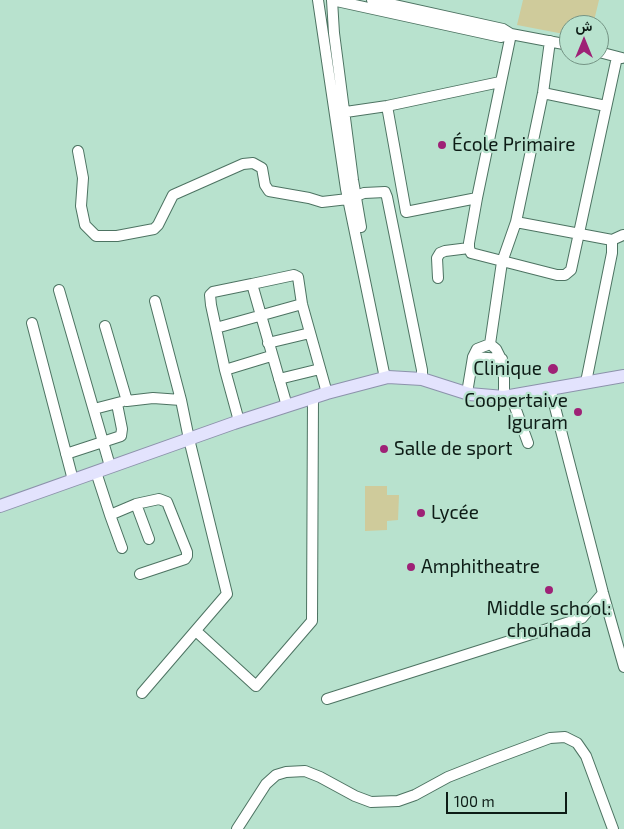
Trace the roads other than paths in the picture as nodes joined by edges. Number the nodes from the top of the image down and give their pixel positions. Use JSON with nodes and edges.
{"nodes":[{"id":1,"x":318,"y":0,"type":"edge"},
{"id":2,"x":332,"y":0,"type":"edge"},
{"id":3,"x":372,"y":0,"type":"edge"},
{"id":4,"x":511,"y":34,"type":"junction"},
{"id":5,"x":550,"y":41,"type":"junction"},
{"id":6,"x":559,"y":43,"type":"edge"},
{"id":7,"x":621,"y":58,"type":"edge"},
{"id":8,"x":500,"y":82,"type":"junction"},
{"id":9,"x":543,"y":93,"type":"junction"},
{"id":10,"x":387,"y":106,"type":"junction"},
{"id":11,"x":606,"y":106,"type":"junction"},
{"id":12,"x":339,"y":113,"type":"junction"},
{"id":13,"x":78,"y":151,"type":"dead end"},
{"id":14,"x":350,"y":195,"type":"junction"},
{"id":15,"x":477,"y":198,"type":"junction"},
{"id":16,"x":516,"y":222,"type":"junction"},
{"id":17,"x":580,"y":234,"type":"junction"},
{"id":18,"x":624,"y":235,"type":"edge"},
{"id":19,"x":612,"y":240,"type":"junction"},
{"id":20,"x":469,"y":248,"type":"junction"},
{"id":21,"x":502,"y":262,"type":"junction"},
{"id":22,"x":438,"y":278,"type":"dead end"},
{"id":23,"x":252,"y":284,"type":"junction"},
{"id":24,"x":59,"y":290,"type":"dead end"},
{"id":25,"x":155,"y":301,"type":"dead end"},
{"id":26,"x":302,"y":304,"type":"junction"},
{"id":27,"x":260,"y":315,"type":"junction"},
{"id":28,"x":32,"y":323,"type":"dead end"},
{"id":29,"x":105,"y":326,"type":"dead end"},
{"id":30,"x":216,"y":328,"type":"junction"},
{"id":31,"x":310,"y":333,"type":"junction"},
{"id":32,"x":268,"y":343,"type":"junction"},
{"id":33,"x":490,"y":344,"type":"junction"},
{"id":34,"x":272,"y":356,"type":"junction"},
{"id":35,"x":473,"y":358,"type":"junction"},
{"id":36,"x":502,"y":358,"type":"junction"},
{"id":37,"x":225,"y":370,"type":"junction"},
{"id":38,"x":320,"y":370,"type":"junction"},
{"id":39,"x":624,"y":376,"type":"edge"},
{"id":40,"x":387,"y":378,"type":"junction"},
{"id":41,"x":279,"y":379,"type":"junction"},
{"id":42,"x":422,"y":379,"type":"junction"},
{"id":43,"x":586,"y":382,"type":"junction"},
{"id":44,"x":550,"y":388,"type":"junction"},
{"id":45,"x":327,"y":393,"type":"junction"},
{"id":46,"x":467,"y":393,"type":"junction"},
{"id":47,"x":508,"y":397,"type":"junction"},
{"id":48,"x":313,"y":398,"type":"junction"},
{"id":49,"x":181,"y":400,"type":"junction"},
{"id":50,"x":122,"y":402,"type":"junction"},
{"id":51,"x":287,"y":406,"type":"junction"},
{"id":52,"x":94,"y":409,"type":"junction"},
{"id":53,"x":239,"y":421,"type":"junction"},
{"id":54,"x":189,"y":439,"type":"junction"},
{"id":55,"x":104,"y":443,"type":"junction"},
{"id":56,"x":528,"y":443,"type":"dead end"},
{"id":57,"x":66,"y":454,"type":"junction"},
{"id":58,"x":110,"y":466,"type":"junction"},
{"id":59,"x":96,"y":472,"type":"junction"},
{"id":60,"x":73,"y":480,"type":"junction"},
{"id":61,"x":136,"y":504,"type":"junction"},
{"id":62,"x":0,"y":506,"type":"edge"},
{"id":63,"x":110,"y":515,"type":"junction"},
{"id":64,"x":149,"y":539,"type":"dead end"},
{"id":65,"x":122,"y":548,"type":"dead end"},
{"id":66,"x":140,"y":574,"type":"dead end"},
{"id":67,"x":603,"y":593,"type":"junction"},
{"id":68,"x":196,"y":631,"type":"junction"},
{"id":69,"x":624,"y":667,"type":"edge"},
{"id":70,"x":142,"y":693,"type":"dead end"},
{"id":71,"x":327,"y":699,"type":"dead end"},
{"id":72,"x":237,"y":829,"type":"edge"},
{"id":73,"x":613,"y":829,"type":"edge"}],
"edges":[{"from":1,"to":12,"type":"street"},
{"from":2,"to":4,"type":"street"},
{"from":2,"to":12,"type":"street"},
{"from":3,"to":4,"type":"street"},
{"from":4,"to":5,"type":"street"},
{"from":4,"to":8,"type":"street"},
{"from":5,"to":6,"type":"street"},
{"from":5,"to":9,"type":"street"},
{"from":7,"to":11,"type":"street"},
{"from":8,"to":10,"type":"street"},
{"from":8,"to":15,"type":"street"},
{"from":9,"to":11,"type":"street"},
{"from":9,"to":16,"type":"street"},
{"from":10,"to":12,"type":"street"},
{"from":10,"to":15,"type":"street"},
{"from":11,"to":17,"type":"street"},
{"from":12,"to":14,"type":"street"},
{"from":13,"to":14,"type":"street"},
{"from":14,"to":40,"type":"street"},
{"from":14,"to":42,"type":"street"},
{"from":15,"to":20,"type":"street"},
{"from":16,"to":17,"type":"street"},
{"from":16,"to":21,"type":"street"},
{"from":17,"to":19,"type":"street"},
{"from":17,"to":21,"type":"street"},
{"from":18,"to":19,"type":"street"},
{"from":19,"to":43,"type":"street"},
{"from":20,"to":21,"type":"street"},
{"from":20,"to":22,"type":"street"},
{"from":21,"to":33,"type":"street"},
{"from":23,"to":26,"type":"street"},
{"from":23,"to":27,"type":"street"},
{"from":23,"to":30,"type":"street"},
{"from":24,"to":52,"type":"street"},
{"from":25,"to":49,"type":"street"},
{"from":26,"to":27,"type":"street"},
{"from":26,"to":31,"type":"street"},
{"from":27,"to":30,"type":"street"},
{"from":27,"to":32,"type":"street"},
{"from":28,"to":57,"type":"street"},
{"from":29,"to":50,"type":"street"},
{"from":30,"to":37,"type":"street"},
{"from":31,"to":32,"type":"street"},
{"from":31,"to":38,"type":"street"},
{"from":32,"to":34,"type":"street"},
{"from":33,"to":35,"type":"street"},
{"from":33,"to":36,"type":"street"},
{"from":34,"to":37,"type":"street"},
{"from":34,"to":41,"type":"street"},
{"from":35,"to":36,"type":"street"},
{"from":35,"to":46,"type":"street"},
{"from":36,"to":47,"type":"street"},
{"from":37,"to":53,"type":"street"},
{"from":38,"to":41,"type":"street"},
{"from":38,"to":45,"type":"street"},
{"from":39,"to":43,"type":"main road"},
{"from":40,"to":42,"type":"main road"},
{"from":40,"to":45,"type":"main road"},
{"from":41,"to":51,"type":"street"},
{"from":42,"to":46,"type":"main road"},
{"from":43,"to":44,"type":"main road"},
{"from":44,"to":47,"type":"main road"},
{"from":44,"to":67,"type":"street"},
{"from":45,"to":48,"type":"main road"},
{"from":46,"to":47,"type":"main road"},
{"from":47,"to":56,"type":"street"},
{"from":48,"to":51,"type":"main road"},
{"from":48,"to":68,"type":"street"},
{"from":49,"to":50,"type":"street"},
{"from":49,"to":54,"type":"street"},
{"from":50,"to":52,"type":"street"},
{"from":50,"to":55,"type":"street"},
{"from":51,"to":53,"type":"main road"},
{"from":52,"to":55,"type":"street"},
{"from":53,"to":54,"type":"main road"},
{"from":54,"to":58,"type":"main road"},
{"from":54,"to":68,"type":"street"},
{"from":55,"to":57,"type":"street"},
{"from":55,"to":58,"type":"street"},
{"from":57,"to":60,"type":"street"},
{"from":58,"to":59,"type":"main road"},
{"from":59,"to":60,"type":"main road"},
{"from":59,"to":63,"type":"street"},
{"from":60,"to":62,"type":"main road"},
{"from":61,"to":63,"type":"street"},
{"from":61,"to":64,"type":"street"},
{"from":61,"to":66,"type":"street"},
{"from":63,"to":65,"type":"street"},
{"from":67,"to":69,"type":"street"},
{"from":67,"to":71,"type":"street"},
{"from":68,"to":70,"type":"street"},
{"from":72,"to":73,"type":"street"}]}
